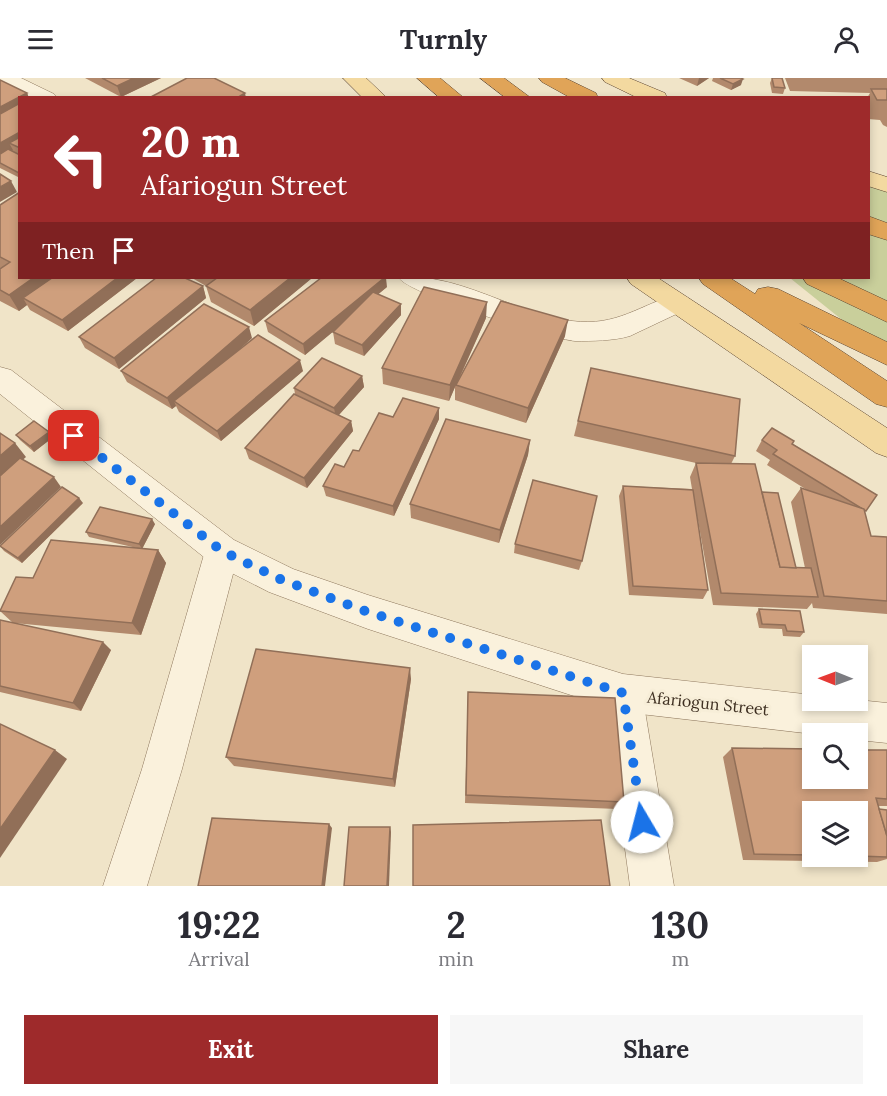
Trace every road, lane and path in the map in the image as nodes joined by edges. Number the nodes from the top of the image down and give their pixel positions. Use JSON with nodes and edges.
{"nodes":[{"id":1,"x":5,"y":78,"type":"edge"},
{"id":2,"x":353,"y":78,"type":"edge"},
{"id":3,"x":427,"y":78,"type":"edge"},
{"id":4,"x":490,"y":78,"type":"edge"},
{"id":5,"x":549,"y":78,"type":"edge"},
{"id":6,"x":612,"y":78,"type":"edge"},
{"id":7,"x":43,"y":96,"type":"edge"},
{"id":8,"x":375,"y":96,"type":"edge"},
{"id":9,"x":451,"y":96,"type":"edge"},
{"id":10,"x":518,"y":96,"type":"edge"},
{"id":11,"x":584,"y":96,"type":"edge"},
{"id":12,"x":652,"y":96,"type":"edge"},
{"id":13,"x":870,"y":179,"type":"edge"},
{"id":14,"x":887,"y":185,"type":"edge"},
{"id":15,"x":870,"y":225,"type":"edge"},
{"id":16,"x":887,"y":232,"type":"edge"},
{"id":17,"x":414,"y":279,"type":"edge"},
{"id":18,"x":642,"y":279,"type":"edge"},
{"id":19,"x":713,"y":279,"type":"edge"},
{"id":20,"x":734,"y":279,"type":"edge"},
{"id":21,"x":818,"y":279,"type":"edge"},
{"id":22,"x":678,"y":303,"type":"junction"},
{"id":23,"x":887,"y":312,"type":"edge"},
{"id":24,"x":887,"y":354,"type":"edge"},
{"id":25,"x":0,"y":378,"type":"edge"},
{"id":26,"x":887,"y":396,"type":"edge"},
{"id":27,"x":887,"y":444,"type":"edge"},
{"id":28,"x":222,"y":551,"type":"junction"},
{"id":29,"x":623,"y":693,"type":"junction"},
{"id":30,"x":887,"y":723,"type":"edge"},
{"id":31,"x":125,"y":886,"type":"edge"},
{"id":32,"x":652,"y":886,"type":"edge"}],
"edges":[{"from":1,"to":7,"type":"street"},
{"from":2,"to":8,"type":"main road"},
{"from":3,"to":9,"type":"highway"},
{"from":4,"to":10,"type":"highway"},
{"from":5,"to":11,"type":"highway"},
{"from":6,"to":12,"type":"main road"},
{"from":13,"to":14,"type":"main road"},
{"from":15,"to":16,"type":"highway"},
{"from":17,"to":22,"type":"street"},
{"from":18,"to":22,"type":"main road"},
{"from":19,"to":26,"type":"highway"},
{"from":20,"to":24,"type":"highway"},
{"from":21,"to":23,"type":"highway"},
{"from":22,"to":27,"type":"main road"},
{"from":25,"to":28,"type":"street","name":"Afariogun Street"},
{"from":28,"to":29,"type":"street","name":"Afariogun Street"},
{"from":28,"to":31,"type":"street"},
{"from":29,"to":30,"type":"street","name":"Afariogun Street"},
{"from":29,"to":32,"type":"street"}]}
